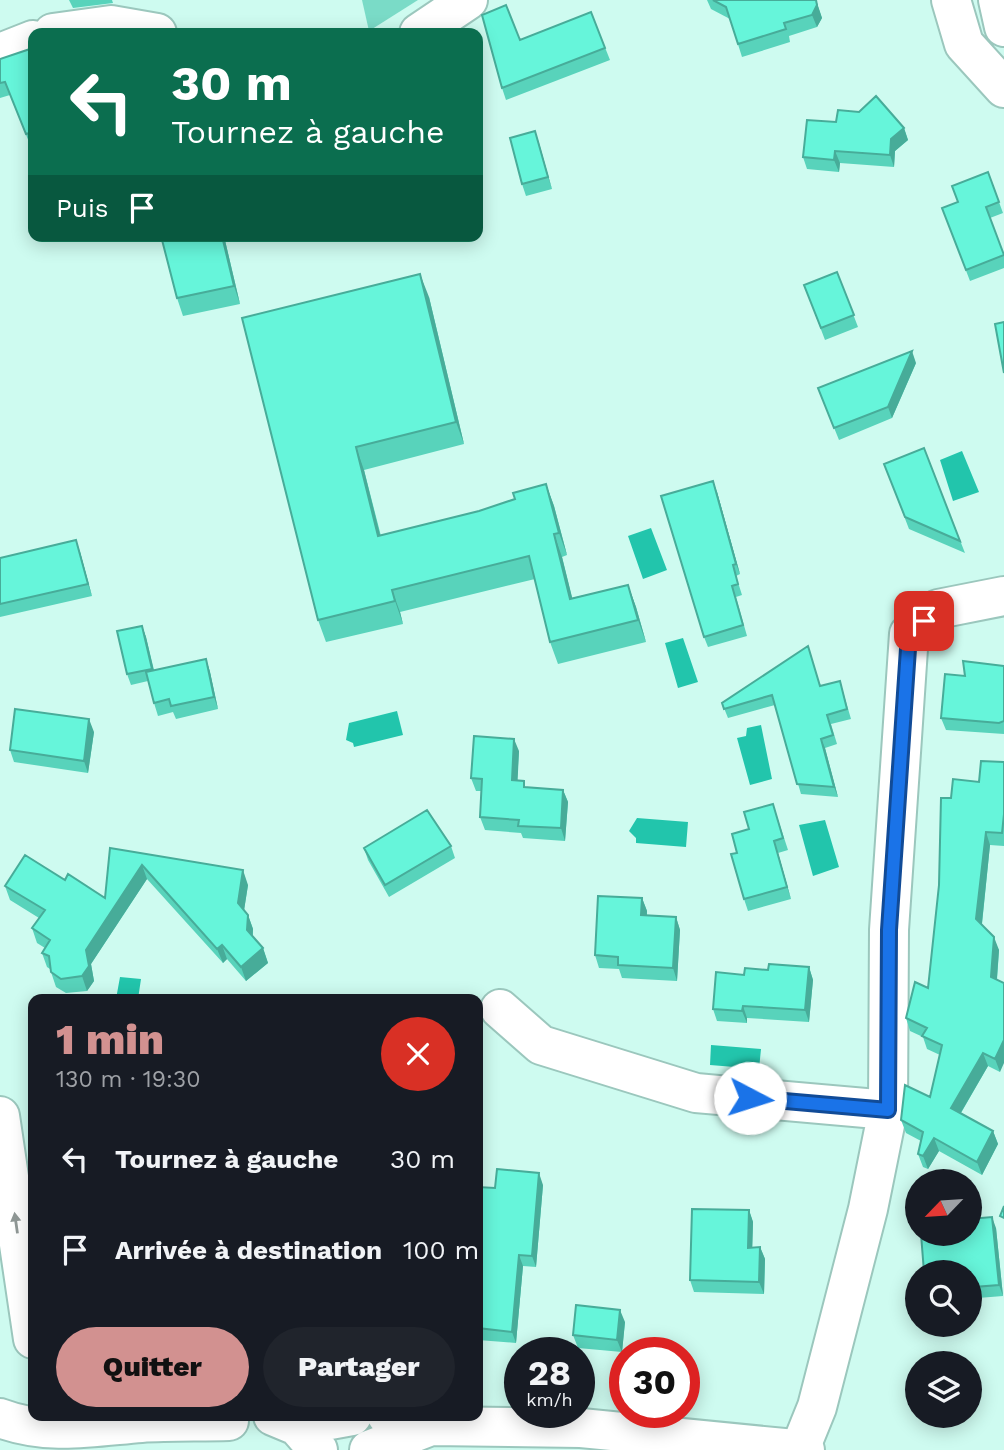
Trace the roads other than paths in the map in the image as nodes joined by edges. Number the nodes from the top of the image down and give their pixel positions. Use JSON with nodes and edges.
{"nodes":[{"id":1,"x":468,"y":0,"type":"edge"},
{"id":2,"x":951,"y":0,"type":"edge"},
{"id":3,"x":998,"y":0,"type":"edge"},
{"id":4,"x":1004,"y":27,"type":"edge"},
{"id":5,"x":89,"y":28,"type":"edge"},
{"id":6,"x":129,"y":28,"type":"edge"},
{"id":7,"x":426,"y":28,"type":"edge"},
{"id":8,"x":28,"y":42,"type":"edge"},
{"id":9,"x":0,"y":53,"type":"edge"},
{"id":10,"x":1003,"y":82,"type":"edge"},
{"id":11,"x":1004,"y":597,"type":"edge"},
{"id":12,"x":500,"y":1009,"type":"dead end"},
{"id":13,"x":888,"y":1110,"type":"junction"},
{"id":14,"x":0,"y":1116,"type":"edge"},
{"id":15,"x":28,"y":1305,"type":"edge"},
{"id":16,"x":0,"y":1418,"type":"edge"},
{"id":17,"x":180,"y":1421,"type":"edge"},
{"id":18,"x":231,"y":1421,"type":"edge"},
{"id":19,"x":332,"y":1421,"type":"edge"},
{"id":20,"x":408,"y":1421,"type":"edge"},
{"id":21,"x":54,"y":1425,"type":"edge"},
{"id":22,"x":430,"y":1426,"type":"junction"},
{"id":23,"x":296,"y":1430,"type":"edge"},
{"id":24,"x":800,"y":1449,"type":"edge"},
{"id":25,"x":127,"y":1450,"type":"edge"},
{"id":26,"x":199,"y":1450,"type":"edge"},
{"id":27,"x":369,"y":1450,"type":"edge"},
{"id":28,"x":805,"y":1450,"type":"edge"}],
"edges":[{"from":1,"to":7,"type":"street"},
{"from":2,"to":10,"type":"street"},
{"from":3,"to":4,"type":"street"},
{"from":5,"to":6,"type":"street"},
{"from":8,"to":9,"type":"street"},
{"from":11,"to":13,"type":"street"},
{"from":12,"to":13,"type":"street"},
{"from":13,"to":24,"type":"street"},
{"from":15,"to":14,"type":"street","one_way":true},
{"from":16,"to":21,"type":"street"},
{"from":17,"to":21,"type":"street"},
{"from":18,"to":26,"type":"street"},
{"from":19,"to":23,"type":"street"},
{"from":20,"to":22,"type":"street"},
{"from":21,"to":25,"type":"street"},
{"from":22,"to":24,"type":"street"},
{"from":22,"to":27,"type":"street"},
{"from":24,"to":28,"type":"street"}]}
